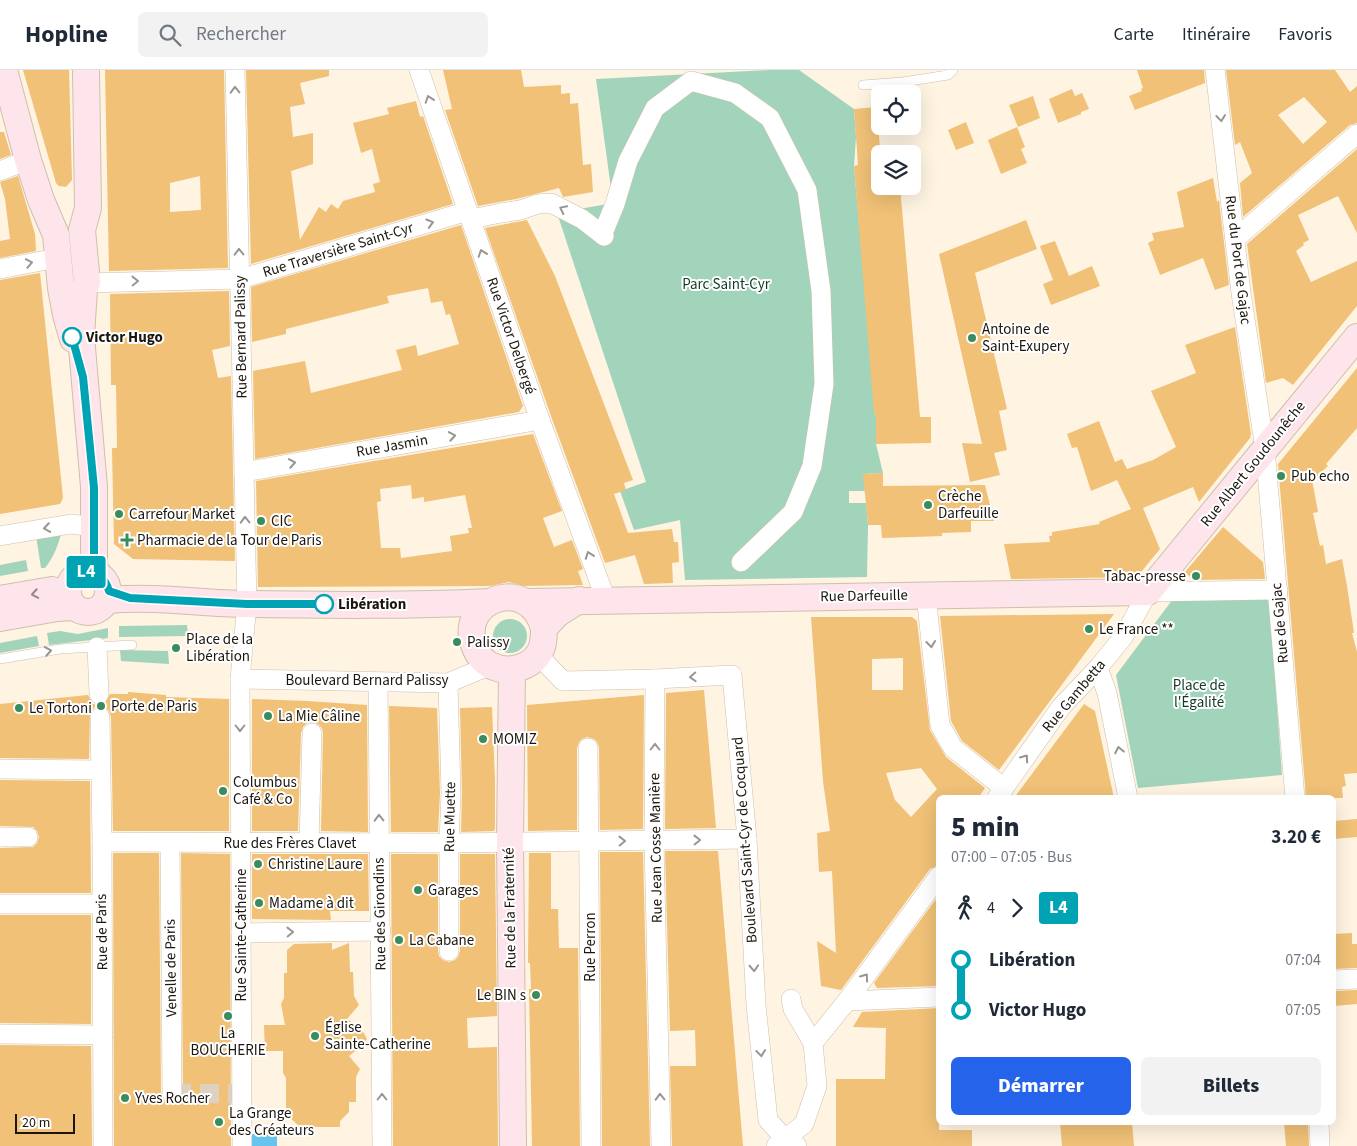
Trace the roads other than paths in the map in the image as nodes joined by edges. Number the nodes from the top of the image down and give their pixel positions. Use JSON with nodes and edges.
{"nodes":[{"id":1,"x":4,"y":70,"type":"edge"},
{"id":2,"x":86,"y":70,"type":"edge"},
{"id":3,"x":235,"y":70,"type":"edge"},
{"id":4,"x":419,"y":70,"type":"edge"},
{"id":5,"x":953,"y":70,"type":"edge"},
{"id":6,"x":1215,"y":70,"type":"edge"},
{"id":7,"x":863,"y":85,"type":"dead end"},
{"id":8,"x":1357,"y":134,"type":"edge"},
{"id":9,"x":28,"y":160,"type":"junction"},
{"id":10,"x":0,"y":171,"type":"edge"},
{"id":11,"x":469,"y":215,"type":"junction"},
{"id":12,"x":82,"y":230,"type":"junction"},
{"id":13,"x":1235,"y":239,"type":"junction"},
{"id":14,"x":56,"y":246,"type":"junction"},
{"id":15,"x":0,"y":269,"type":"edge"},
{"id":16,"x":240,"y":279,"type":"junction"},
{"id":17,"x":77,"y":287,"type":"junction"},
{"id":18,"x":1357,"y":337,"type":"edge"},
{"id":19,"x":540,"y":420,"type":"junction"},
{"id":20,"x":1266,"y":449,"type":"junction"},
{"id":21,"x":244,"y":472,"type":"junction"},
{"id":22,"x":94,"y":527,"type":"junction"},
{"id":23,"x":0,"y":536,"type":"edge"},
{"id":24,"x":741,"y":562,"type":"dead end"},
{"id":25,"x":95,"y":586,"type":"junction"},
{"id":26,"x":1278,"y":590,"type":"junction"},
{"id":27,"x":1148,"y":592,"type":"junction"},
{"id":28,"x":926,"y":595,"type":"junction"},
{"id":29,"x":0,"y":599,"type":"edge"},
{"id":30,"x":579,"y":600,"type":"junction"},
{"id":31,"x":606,"y":600,"type":"junction"},
{"id":32,"x":489,"y":602,"type":"junction"},
{"id":33,"x":526,"y":602,"type":"junction"},
{"id":34,"x":245,"y":604,"type":"junction"},
{"id":35,"x":428,"y":605,"type":"junction"},
{"id":36,"x":0,"y":618,"type":"edge"},
{"id":37,"x":544,"y":628,"type":"junction"},
{"id":38,"x":472,"y":630,"type":"junction"},
{"id":39,"x":132,"y":645,"type":"dead end"},
{"id":40,"x":97,"y":647,"type":"junction"},
{"id":41,"x":538,"y":655,"type":"junction"},
{"id":42,"x":0,"y":659,"type":"edge"},
{"id":43,"x":501,"y":668,"type":"junction"},
{"id":44,"x":1098,"y":668,"type":"junction"},
{"id":45,"x":240,"y":679,"type":"junction"},
{"id":46,"x":655,"y":679,"type":"junction"},
{"id":47,"x":378,"y":682,"type":"junction"},
{"id":48,"x":448,"y":683,"type":"junction"},
{"id":49,"x":100,"y":694,"type":"dead end"},
{"id":50,"x":100,"y":717,"type":"dead end"},
{"id":51,"x":312,"y":733,"type":"dead end"},
{"id":52,"x":588,"y":748,"type":"dead end"},
{"id":53,"x":0,"y":769,"type":"edge"},
{"id":54,"x":100,"y":770,"type":"junction"},
{"id":55,"x":1000,"y":793,"type":"edge"},
{"id":56,"x":1127,"y":795,"type":"edge"},
{"id":57,"x":1295,"y":795,"type":"edge"},
{"id":58,"x":0,"y":837,"type":"edge"},
{"id":59,"x":28,"y":837,"type":"dead end"},
{"id":60,"x":747,"y":839,"type":"junction"},
{"id":61,"x":510,"y":841,"type":"junction"},
{"id":62,"x":654,"y":841,"type":"junction"},
{"id":63,"x":102,"y":842,"type":"junction"},
{"id":64,"x":170,"y":842,"type":"junction"},
{"id":65,"x":380,"y":842,"type":"junction"},
{"id":66,"x":449,"y":842,"type":"junction"},
{"id":67,"x":589,"y":842,"type":"junction"},
{"id":68,"x":240,"y":843,"type":"junction"},
{"id":69,"x":309,"y":843,"type":"junction"},
{"id":70,"x":936,"y":880,"type":"edge"},
{"id":71,"x":0,"y":904,"type":"edge"},
{"id":72,"x":102,"y":904,"type":"junction"},
{"id":73,"x":381,"y":931,"type":"junction"},
{"id":74,"x":241,"y":933,"type":"junction"},
{"id":75,"x":449,"y":952,"type":"dead end"},
{"id":76,"x":1357,"y":979,"type":"edge"},
{"id":77,"x":1336,"y":980,"type":"edge"},
{"id":78,"x":936,"y":997,"type":"edge"},
{"id":79,"x":791,"y":999,"type":"dead end"},
{"id":80,"x":847,"y":1001,"type":"junction"},
{"id":81,"x":0,"y":1034,"type":"edge"},
{"id":82,"x":104,"y":1035,"type":"junction"},
{"id":83,"x":813,"y":1043,"type":"junction"},
{"id":84,"x":172,"y":1093,"type":"dead end"},
{"id":85,"x":1319,"y":1125,"type":"edge"},
{"id":86,"x":786,"y":1144,"type":"edge"},
{"id":87,"x":103,"y":1146,"type":"edge"},
{"id":88,"x":242,"y":1146,"type":"edge"},
{"id":89,"x":382,"y":1146,"type":"edge"},
{"id":90,"x":513,"y":1146,"type":"edge"},
{"id":91,"x":591,"y":1146,"type":"edge"},
{"id":92,"x":661,"y":1146,"type":"edge"},
{"id":93,"x":1320,"y":1146,"type":"edge"}],
"edges":[{"from":1,"to":9,"type":"main road"},
{"from":2,"to":12,"type":"main road"},
{"from":16,"to":3,"type":"street","name":"Rue Bernard Palissy","one_way":true},
{"from":11,"to":4,"type":"street","name":"Rue Victor Delbergé","one_way":true},
{"from":5,"to":7,"type":"lane"},
{"from":6,"to":13,"type":"street","name":"Rue du Port de Gajac","one_way":true},
{"from":8,"to":13,"type":"street"},
{"from":9,"to":10,"type":"street"},
{"from":9,"to":14,"type":"main road"},
{"from":16,"to":11,"type":"street","name":"Rue Traversière Saint-Cyr","one_way":true},
{"from":19,"to":11,"type":"street","name":"Rue Victor Delbergé","one_way":true},
{"from":24,"to":11,"type":"street","name":"Rue Traversière Saint-Cyr","one_way":true},
{"from":12,"to":14,"type":"main road"},
{"from":12,"to":17,"type":"main road"},
{"from":13,"to":20,"type":"street","name":"Rue du Port de Gajac"},
{"from":15,"to":14,"type":"street","one_way":true},
{"from":14,"to":17,"type":"main road"},
{"from":17,"to":16,"type":"street","name":"Rue Traversière Saint-Cyr","one_way":true},
{"from":16,"to":21,"type":"street","name":"Rue Bernard Palissy"},
{"from":17,"to":22,"type":"main road"},
{"from":18,"to":20,"type":"main road","name":"Rue Albert Goudounêche"},
{"from":21,"to":19,"type":"street","name":"Rue Jasmin","one_way":true},
{"from":31,"to":19,"type":"street","name":"Rue Victor Delbergé","one_way":true},
{"from":20,"to":26,"type":"street","name":"Rue de Gajac"},
{"from":20,"to":27,"type":"main road","name":"Rue Albert Goudounêche"},
{"from":34,"to":21,"type":"street","name":"Rue Bernard Palissy","one_way":true},
{"from":22,"to":23,"type":"street","one_way":true},
{"from":22,"to":25,"type":"main road"},
{"from":25,"to":29,"type":"main road","one_way":true},
{"from":25,"to":34,"type":"main road"},
{"from":25,"to":36,"type":"main road"},
{"from":26,"to":27,"type":"street"},
{"from":26,"to":57,"type":"street","name":"Rue de Gajac"},
{"from":27,"to":28,"type":"main road","name":"Rue Darfeuille"},
{"from":27,"to":44,"type":"street","name":"Rue Gambetta"},
{"from":28,"to":31,"type":"main road","name":"Rue Darfeuille"},
{"from":28,"to":55,"type":"street","one_way":true},
{"from":30,"to":31,"type":"main road","name":"Rue Darfeuille"},
{"from":30,"to":33,"type":"main road","name":"Rue Darfeuille"},
{"from":30,"to":37,"type":"main road"},
{"from":32,"to":33,"type":"main road"},
{"from":32,"to":35,"type":"main road"},
{"from":32,"to":38,"type":"main road"},
{"from":33,"to":37,"type":"main road"},
{"from":34,"to":35,"type":"main road"},
{"from":34,"to":45,"type":"street","name":"Rue Sainte-Catherine"},
{"from":35,"to":38,"type":"main road"},
{"from":37,"to":41,"type":"main road"},
{"from":38,"to":43,"type":"main road"},
{"from":39,"to":40,"type":"lane"},
{"from":42,"to":40,"type":"lane","one_way":true},
{"from":40,"to":49,"type":"street"},
{"from":41,"to":43,"type":"main road"},
{"from":41,"to":46,"type":"street"},
{"from":43,"to":48,"type":"street","name":"Boulevard Bernard Palissy"},
{"from":43,"to":61,"type":"main road","name":"Rue de la Fraternité"},
{"from":55,"to":44,"type":"street","name":"Rue Gambetta","one_way":true},
{"from":56,"to":44,"type":"street","one_way":true},
{"from":45,"to":47,"type":"street","name":"Boulevard Bernard Palissy"},
{"from":45,"to":68,"type":"street","name":"Rue Sainte-Catherine","one_way":true},
{"from":60,"to":46,"type":"street","name":"Boulevard Saint-Cyr de Cocquard","one_way":true},
{"from":62,"to":46,"type":"street","name":"Rue Jean Cosse Manière","one_way":true},
{"from":47,"to":48,"type":"street","name":"Boulevard Bernard Palissy"},
{"from":65,"to":47,"type":"street","name":"Rue des Girondins","one_way":true},
{"from":48,"to":66,"type":"street","name":"Rue Muette"},
{"from":50,"to":54,"type":"street","name":"Rue de Paris"},
{"from":51,"to":69,"type":"street"},
{"from":52,"to":67,"type":"street","name":"Rue Perron"},
{"from":53,"to":54,"type":"street"},
{"from":54,"to":63,"type":"street","name":"Rue de Paris"},
{"from":58,"to":59,"type":"street"},
{"from":62,"to":60,"type":"street","name":"Rue des Frères Clavet","one_way":true},
{"from":60,"to":86,"type":"street","name":"Boulevard Saint-Cyr de Cocquard","one_way":true},
{"from":61,"to":66,"type":"street","name":"Rue des Frères Clavet"},
{"from":61,"to":67,"type":"street","name":"Rue des Frères Clavet"},
{"from":61,"to":90,"type":"main road","name":"Rue de la Fraternité"},
{"from":67,"to":62,"type":"street","name":"Rue des Frères Clavet","one_way":true},
{"from":92,"to":62,"type":"street","name":"Rue Jean Cosse Manière","one_way":true},
{"from":63,"to":64,"type":"street","name":"Rue des Frères Clavet"},
{"from":63,"to":72,"type":"street","name":"Rue de Paris"},
{"from":64,"to":68,"type":"street","name":"Rue des Frères Clavet"},
{"from":64,"to":84,"type":"street","name":"Venelle de Paris"},
{"from":65,"to":66,"type":"street","name":"Rue des Frères Clavet"},
{"from":65,"to":69,"type":"street","name":"Rue des Frères Clavet"},
{"from":65,"to":73,"type":"street","name":"Rue des Girondins"},
{"from":66,"to":75,"type":"street","name":"Rue Muette"},
{"from":67,"to":91,"type":"street","name":"Rue Perron"},
{"from":68,"to":69,"type":"street","name":"Rue des Frères Clavet"},
{"from":68,"to":74,"type":"street","name":"Rue Sainte-Catherine"},
{"from":80,"to":70,"type":"street","one_way":true},
{"from":71,"to":72,"type":"street"},
{"from":72,"to":82,"type":"street","name":"Rue de Paris"},
{"from":74,"to":73,"type":"street","one_way":true},
{"from":89,"to":73,"type":"street","name":"Rue des Girondins","one_way":true},
{"from":74,"to":88,"type":"street","name":"Rue Sainte-Catherine"},
{"from":76,"to":77,"type":"street"},
{"from":78,"to":80,"type":"street"},
{"from":79,"to":83,"type":"street"},
{"from":80,"to":83,"type":"street"},
{"from":81,"to":82,"type":"street"},
{"from":82,"to":87,"type":"street","name":"Rue de Paris"},
{"from":83,"to":86,"type":"street"},
{"from":85,"to":93,"type":"street"}]}
